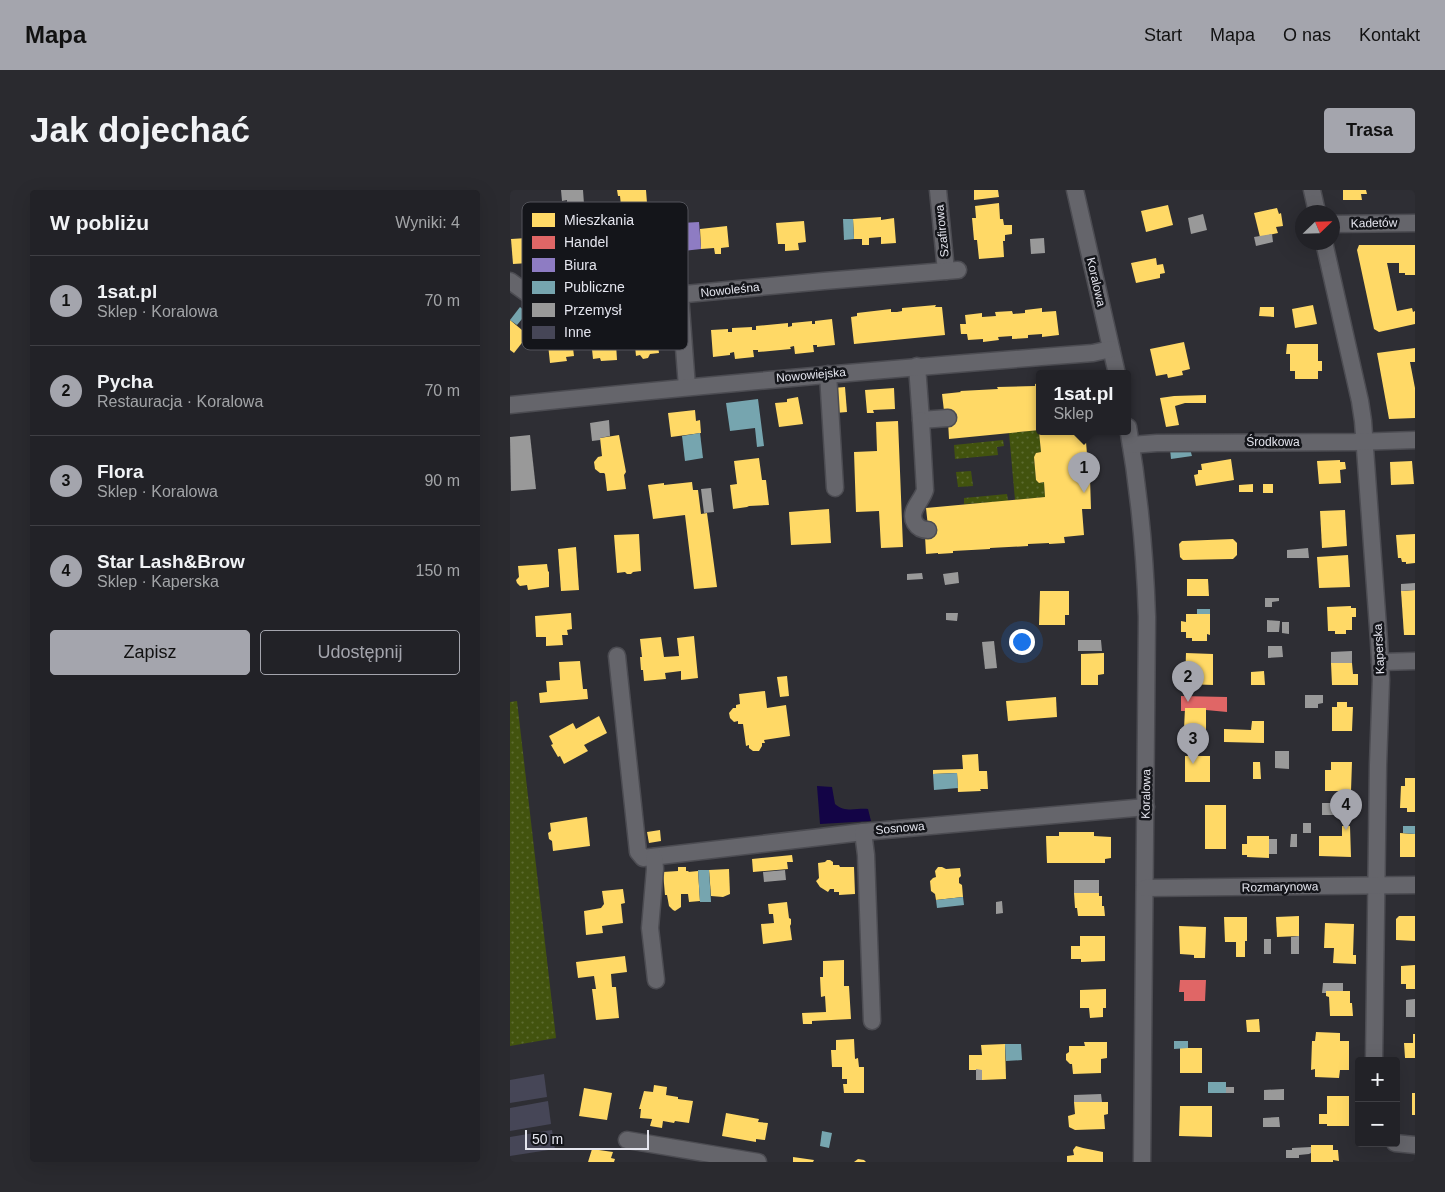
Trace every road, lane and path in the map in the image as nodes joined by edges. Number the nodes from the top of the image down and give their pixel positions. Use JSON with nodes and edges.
{"nodes":[{"id":1,"x":938,"y":190,"type":"edge"},
{"id":2,"x":1075,"y":190,"type":"edge"},
{"id":3,"x":1312,"y":190,"type":"edge"},
{"id":4,"x":1315,"y":205,"type":"edge"},
{"id":5,"x":1415,"y":223,"type":"edge"},
{"id":6,"x":1340,"y":224,"type":"edge"},
{"id":7,"x":1326,"y":250,"type":"edge"},
{"id":8,"x":952,"y":271,"type":"joint"},
{"id":9,"x":510,"y":281,"type":"edge"},
{"id":10,"x":522,"y":290,"type":"edge"},
{"id":11,"x":688,"y":294,"type":"edge"},
{"id":12,"x":1111,"y":349,"type":"junction"},
{"id":13,"x":684,"y":350,"type":"edge"},
{"id":14,"x":917,"y":366,"type":"junction"},
{"id":15,"x":1116,"y":370,"type":"edge"},
{"id":16,"x":828,"y":374,"type":"junction"},
{"id":17,"x":687,"y":387,"type":"junction"},
{"id":18,"x":510,"y":405,"type":"edge"},
{"id":19,"x":948,"y":418,"type":"dead end"},
{"id":20,"x":921,"y":420,"type":"junction"},
{"id":21,"x":1129,"y":435,"type":"edge"},
{"id":22,"x":1415,"y":440,"type":"edge"},
{"id":23,"x":1365,"y":441,"type":"junction"},
{"id":24,"x":1131,"y":445,"type":"junction"},
{"id":25,"x":835,"y":488,"type":"dead end"},
{"id":26,"x":928,"y":530,"type":"dead end"},
{"id":27,"x":617,"y":656,"type":"dead end"},
{"id":28,"x":1415,"y":661,"type":"edge"},
{"id":29,"x":1380,"y":662,"type":"junction"},
{"id":30,"x":1146,"y":807,"type":"junction"},
{"id":31,"x":863,"y":832,"type":"junction"},
{"id":32,"x":654,"y":857,"type":"junction"},
{"id":33,"x":1415,"y":885,"type":"edge"},
{"id":34,"x":1376,"y":886,"type":"junction"},
{"id":35,"x":1145,"y":888,"type":"junction"},
{"id":36,"x":656,"y":980,"type":"dead end"},
{"id":37,"x":872,"y":1021,"type":"dead end"},
{"id":38,"x":1374,"y":1057,"type":"edge"},
{"id":39,"x":627,"y":1140,"type":"dead end"},
{"id":40,"x":1400,"y":1143,"type":"edge"},
{"id":41,"x":1415,"y":1145,"type":"edge"},
{"id":42,"x":758,"y":1162,"type":"edge"},
{"id":43,"x":1142,"y":1162,"type":"edge"}],
"edges":[{"from":1,"to":8,"type":"street","name":"Szafirowa"},
{"from":2,"to":12,"type":"street","name":"Koralowa"},
{"from":3,"to":4,"type":"street"},
{"from":5,"to":6,"type":"street","name":"Kadetów"},
{"from":7,"to":23,"type":"street","name":"Kaperska"},
{"from":8,"to":11,"type":"street","name":"Nowoleśna"},
{"from":9,"to":10,"type":"street","name":"Nowoleśna"},
{"from":12,"to":14,"type":"street","name":"Nowowiejska"},
{"from":12,"to":15,"type":"street","name":"Koralowa"},
{"from":13,"to":17,"type":"street"},
{"from":14,"to":16,"type":"street","name":"Nowowiejska"},
{"from":14,"to":20,"type":"street"},
{"from":16,"to":17,"type":"street","name":"Nowowiejska"},
{"from":16,"to":25,"type":"street"},
{"from":17,"to":18,"type":"street","name":"Nowowiejska"},
{"from":19,"to":20,"type":"street"},
{"from":20,"to":26,"type":"street"},
{"from":21,"to":24,"type":"street","name":"Koralowa"},
{"from":22,"to":23,"type":"street","name":"Środkowa"},
{"from":23,"to":24,"type":"street","name":"Środkowa"},
{"from":23,"to":29,"type":"street","name":"Kaperska"},
{"from":24,"to":30,"type":"street","name":"Koralowa"},
{"from":27,"to":32,"type":"street"},
{"from":28,"to":29,"type":"street"},
{"from":29,"to":34,"type":"street","name":"Kaperska"},
{"from":30,"to":31,"type":"street","name":"Sosnowa"},
{"from":30,"to":35,"type":"street","name":"Koralowa"},
{"from":31,"to":32,"type":"street","name":"Sosnowa"},
{"from":31,"to":37,"type":"street"},
{"from":32,"to":36,"type":"street"},
{"from":33,"to":34,"type":"street","name":"Rozmarynowa"},
{"from":34,"to":35,"type":"street","name":"Rozmarynowa"},
{"from":34,"to":38,"type":"street","name":"Kaperska"},
{"from":35,"to":43,"type":"street","name":"Koralowa"},
{"from":39,"to":42,"type":"street"},
{"from":40,"to":41,"type":"street"}]}
